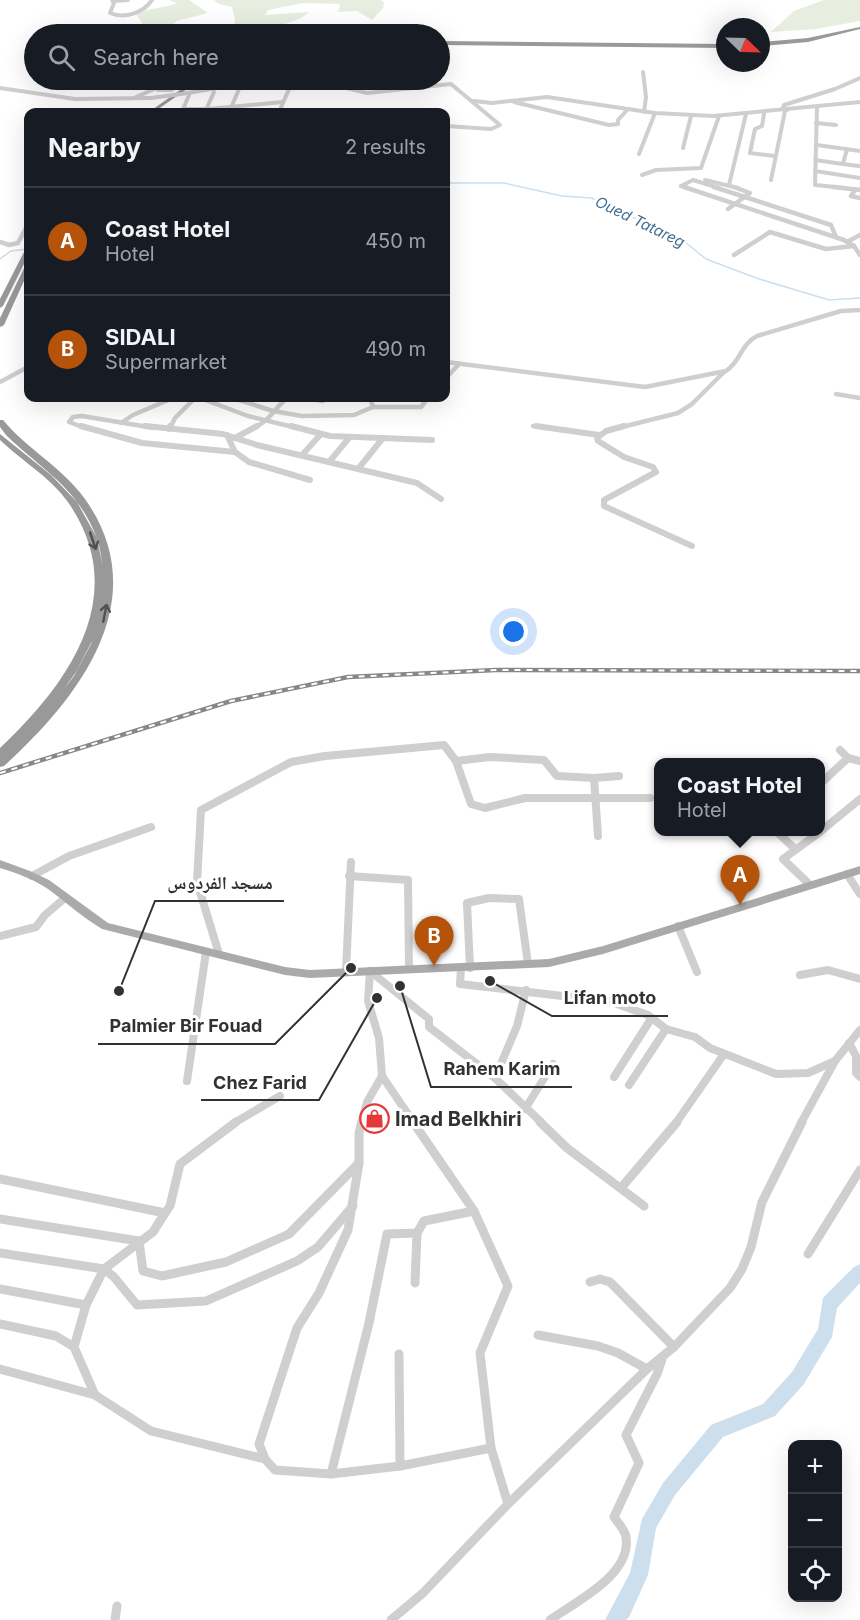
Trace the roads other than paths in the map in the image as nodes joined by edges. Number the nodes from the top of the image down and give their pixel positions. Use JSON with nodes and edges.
{"nodes":[{"id":1,"x":112,"y":0,"type":"edge"},
{"id":2,"x":128,"y":0,"type":"edge"},
{"id":3,"x":152,"y":0,"type":"edge"},
{"id":4,"x":860,"y":29,"type":"edge"},
{"id":5,"x":450,"y":41,"type":"edge"},
{"id":6,"x":716,"y":45,"type":"edge"},
{"id":7,"x":770,"y":45,"type":"edge"},
{"id":8,"x":643,"y":72,"type":"dead end"},
{"id":9,"x":860,"y":78,"type":"edge"},
{"id":10,"x":450,"y":84,"type":"edge"},
{"id":11,"x":0,"y":88,"type":"edge"},
{"id":12,"x":153,"y":90,"type":"edge"},
{"id":13,"x":172,"y":90,"type":"edge"},
{"id":14,"x":183,"y":90,"type":"edge"},
{"id":15,"x":207,"y":90,"type":"edge"},
{"id":16,"x":241,"y":90,"type":"edge"},
{"id":17,"x":288,"y":90,"type":"edge"},
{"id":18,"x":351,"y":90,"type":"edge"},
{"id":19,"x":395,"y":90,"type":"edge"},
{"id":20,"x":214,"y":92,"type":"dead end"},
{"id":21,"x":190,"y":93,"type":"junction"},
{"id":22,"x":135,"y":99,"type":"junction"},
{"id":23,"x":474,"y":101,"type":"junction"},
{"id":24,"x":510,"y":101,"type":"junction"},
{"id":25,"x":283,"y":102,"type":"junction"},
{"id":26,"x":860,"y":102,"type":"edge"},
{"id":27,"x":233,"y":107,"type":"junction"},
{"id":28,"x":817,"y":107,"type":"junction"},
{"id":29,"x":149,"y":108,"type":"edge"},
{"id":30,"x":157,"y":108,"type":"edge"},
{"id":31,"x":183,"y":108,"type":"edge"},
{"id":32,"x":207,"y":108,"type":"edge"},
{"id":33,"x":224,"y":108,"type":"edge"},
{"id":34,"x":281,"y":108,"type":"edge"},
{"id":35,"x":628,"y":109,"type":"junction"},
{"id":36,"x":644,"y":111,"type":"junction"},
{"id":37,"x":786,"y":111,"type":"junction"},
{"id":38,"x":655,"y":113,"type":"junction"},
{"id":39,"x":746,"y":114,"type":"junction"},
{"id":40,"x":764,"y":114,"type":"junction"},
{"id":41,"x":691,"y":116,"type":"junction"},
{"id":42,"x":719,"y":116,"type":"junction"},
{"id":43,"x":816,"y":123,"type":"junction"},
{"id":44,"x":836,"y":125,"type":"dead end"},
{"id":45,"x":450,"y":126,"type":"edge"},
{"id":46,"x":817,"y":145,"type":"junction"},
{"id":47,"x":683,"y":148,"type":"dead end"},
{"id":48,"x":847,"y":149,"type":"junction"},
{"id":49,"x":860,"y":151,"type":"edge"},
{"id":50,"x":639,"y":154,"type":"dead end"},
{"id":51,"x":775,"y":156,"type":"junction"},
{"id":52,"x":815,"y":160,"type":"junction"},
{"id":53,"x":843,"y":164,"type":"junction"},
{"id":54,"x":860,"y":165,"type":"edge"},
{"id":55,"x":815,"y":171,"type":"junction"},
{"id":56,"x":642,"y":175,"type":"dead end"},
{"id":57,"x":858,"y":177,"type":"edge"},
{"id":58,"x":705,"y":180,"type":"dead end"},
{"id":59,"x":771,"y":180,"type":"dead end"},
{"id":60,"x":729,"y":185,"type":"junction"},
{"id":61,"x":857,"y":190,"type":"edge"},
{"id":62,"x":746,"y":198,"type":"junction"},
{"id":63,"x":860,"y":198,"type":"edge"},
{"id":64,"x":735,"y":204,"type":"junction"},
{"id":65,"x":728,"y":209,"type":"dead end"},
{"id":66,"x":24,"y":232,"type":"edge"},
{"id":67,"x":836,"y":237,"type":"junction"},
{"id":68,"x":860,"y":237,"type":"edge"},
{"id":69,"x":0,"y":242,"type":"edge"},
{"id":70,"x":847,"y":242,"type":"junction"},
{"id":71,"x":854,"y":246,"type":"junction"},
{"id":72,"x":734,"y":255,"type":"dead end"},
{"id":73,"x":860,"y":255,"type":"edge"},
{"id":74,"x":24,"y":258,"type":"edge"},
{"id":75,"x":24,"y":274,"type":"edge"},
{"id":76,"x":0,"y":306,"type":"edge"},
{"id":77,"x":860,"y":310,"type":"edge"},
{"id":78,"x":0,"y":325,"type":"edge"},
{"id":79,"x":450,"y":363,"type":"edge"},
{"id":80,"x":459,"y":364,"type":"junction"},
{"id":81,"x":24,"y":369,"type":"edge"},
{"id":82,"x":726,"y":370,"type":"junction"},
{"id":83,"x":450,"y":374,"type":"edge"},
{"id":84,"x":0,"y":382,"type":"edge"},
{"id":85,"x":836,"y":394,"type":"dead end"},
{"id":86,"x":860,"y":398,"type":"edge"},
{"id":87,"x":166,"y":402,"type":"edge"},
{"id":88,"x":191,"y":402,"type":"edge"},
{"id":89,"x":245,"y":402,"type":"edge"},
{"id":90,"x":283,"y":402,"type":"edge"},
{"id":91,"x":371,"y":402,"type":"edge"},
{"id":92,"x":425,"y":402,"type":"edge"},
{"id":93,"x":213,"y":403,"type":"edge"},
{"id":94,"x":373,"y":407,"type":"junction"},
{"id":95,"x":273,"y":411,"type":"junction"},
{"id":96,"x":267,"y":421,"type":"junction"},
{"id":97,"x":0,"y":422,"type":"edge"},
{"id":98,"x":119,"y":423,"type":"junction"},
{"id":99,"x":533,"y":426,"type":"dead end"},
{"id":100,"x":169,"y":429,"type":"junction"},
{"id":101,"x":106,"y":434,"type":"junction"},
{"id":102,"x":321,"y":434,"type":"junction"},
{"id":103,"x":227,"y":435,"type":"junction"},
{"id":104,"x":599,"y":435,"type":"junction"},
{"id":105,"x":0,"y":436,"type":"edge"},
{"id":106,"x":235,"y":438,"type":"junction"},
{"id":107,"x":349,"y":438,"type":"junction"},
{"id":108,"x":383,"y":438,"type":"junction"},
{"id":109,"x":432,"y":440,"type":"dead end"},
{"id":110,"x":235,"y":452,"type":"junction"},
{"id":111,"x":302,"y":455,"type":"junction"},
{"id":112,"x":329,"y":462,"type":"junction"},
{"id":113,"x":358,"y":469,"type":"junction"},
{"id":114,"x":310,"y":480,"type":"dead end"},
{"id":115,"x":441,"y":500,"type":"dead end"},
{"id":116,"x":692,"y":546,"type":"dead end"},
{"id":117,"x":80,"y":668,"type":"junction"},
{"id":118,"x":840,"y":750,"type":"dead end"},
{"id":119,"x":0,"y":754,"type":"edge"},
{"id":120,"x":848,"y":758,"type":"junction"},
{"id":121,"x":456,"y":761,"type":"junction"},
{"id":122,"x":860,"y":761,"type":"edge"},
{"id":123,"x":0,"y":763,"type":"edge"},
{"id":124,"x":619,"y":776,"type":"dead end"},
{"id":125,"x":594,"y":778,"type":"junction"},
{"id":126,"x":825,"y":779,"type":"edge"},
{"id":127,"x":595,"y":798,"type":"junction"},
{"id":128,"x":650,"y":798,"type":"dead end"},
{"id":129,"x":860,"y":799,"type":"edge"},
{"id":130,"x":151,"y":827,"type":"dead end"},
{"id":131,"x":825,"y":828,"type":"edge"},
{"id":132,"x":598,"y":836,"type":"dead end"},
{"id":133,"x":782,"y":836,"type":"edge"},
{"id":134,"x":813,"y":836,"type":"edge"},
{"id":135,"x":794,"y":848,"type":"junction"},
{"id":136,"x":351,"y":862,"type":"dead end"},
{"id":137,"x":0,"y":864,"type":"edge"},
{"id":138,"x":860,"y":870,"type":"edge"},
{"id":139,"x":847,"y":874,"type":"junction"},
{"id":140,"x":32,"y":876,"type":"junction"},
{"id":141,"x":349,"y":876,"type":"junction"},
{"id":142,"x":810,"y":885,"type":"junction"},
{"id":143,"x":860,"y":894,"type":"edge"},
{"id":144,"x":65,"y":898,"type":"junction"},
{"id":145,"x":678,"y":926,"type":"junction"},
{"id":146,"x":0,"y":936,"type":"edge"},
{"id":147,"x":206,"y":952,"type":"junction"},
{"id":148,"x":219,"y":954,"type":"junction"},
{"id":149,"x":528,"y":964,"type":"junction"},
{"id":150,"x":465,"y":968,"type":"junction"},
{"id":151,"x":409,"y":969,"type":"junction"},
{"id":152,"x":346,"y":971,"type":"junction"},
{"id":153,"x":370,"y":971,"type":"junction"},
{"id":154,"x":696,"y":972,"type":"dead end"},
{"id":155,"x":800,"y":975,"type":"dead end"},
{"id":156,"x":860,"y":979,"type":"edge"},
{"id":157,"x":526,"y":990,"type":"junction"},
{"id":158,"x":651,"y":1019,"type":"junction"},
{"id":159,"x":666,"y":1029,"type":"junction"},
{"id":160,"x":860,"y":1030,"type":"edge"},
{"id":161,"x":849,"y":1043,"type":"junction"},
{"id":162,"x":724,"y":1054,"type":"junction"},
{"id":163,"x":835,"y":1061,"type":"junction"},
{"id":164,"x":553,"y":1064,"type":"dead end"},
{"id":165,"x":382,"y":1076,"type":"junction"},
{"id":166,"x":614,"y":1077,"type":"dead end"},
{"id":167,"x":860,"y":1077,"type":"edge"},
{"id":168,"x":495,"y":1078,"type":"junction"},
{"id":169,"x":187,"y":1081,"type":"dead end"},
{"id":170,"x":629,"y":1086,"type":"dead end"},
{"id":171,"x":280,"y":1096,"type":"dead end"},
{"id":172,"x":525,"y":1108,"type":"junction"},
{"id":173,"x":359,"y":1163,"type":"junction"},
{"id":174,"x":860,"y":1170,"type":"edge"},
{"id":175,"x":0,"y":1179,"type":"edge"},
{"id":176,"x":621,"y":1188,"type":"junction"},
{"id":177,"x":354,"y":1205,"type":"junction"},
{"id":178,"x":644,"y":1206,"type":"dead end"},
{"id":179,"x":474,"y":1211,"type":"junction"},
{"id":180,"x":165,"y":1213,"type":"junction"},
{"id":181,"x":0,"y":1219,"type":"edge"},
{"id":182,"x":417,"y":1233,"type":"junction"},
{"id":183,"x":139,"y":1241,"type":"junction"},
{"id":184,"x":0,"y":1253,"type":"edge"},
{"id":185,"x":808,"y":1254,"type":"dead end"},
{"id":186,"x":105,"y":1269,"type":"junction"},
{"id":187,"x":590,"y":1282,"type":"dead end"},
{"id":188,"x":415,"y":1283,"type":"dead end"},
{"id":189,"x":0,"y":1289,"type":"edge"},
{"id":190,"x":86,"y":1305,"type":"junction"},
{"id":191,"x":0,"y":1324,"type":"edge"},
{"id":192,"x":538,"y":1335,"type":"dead end"},
{"id":193,"x":74,"y":1347,"type":"junction"},
{"id":194,"x":674,"y":1347,"type":"junction"},
{"id":195,"x":399,"y":1354,"type":"dead end"},
{"id":196,"x":662,"y":1358,"type":"junction"},
{"id":197,"x":0,"y":1369,"type":"edge"},
{"id":198,"x":647,"y":1370,"type":"junction"},
{"id":199,"x":94,"y":1395,"type":"junction"},
{"id":200,"x":491,"y":1448,"type":"junction"},
{"id":201,"x":265,"y":1459,"type":"junction"},
{"id":202,"x":400,"y":1466,"type":"junction"},
{"id":203,"x":331,"y":1474,"type":"junction"},
{"id":204,"x":508,"y":1504,"type":"junction"},
{"id":205,"x":117,"y":1606,"type":"dead end"},
{"id":206,"x":115,"y":1620,"type":"edge"},
{"id":207,"x":391,"y":1620,"type":"edge"},
{"id":208,"x":550,"y":1620,"type":"edge"}],
"edges":[{"from":1,"to":2,"type":"street"},
{"from":1,"to":3,"type":"street"},
{"from":4,"to":7,"type":"highway"},
{"from":5,"to":6,"type":"highway"},
{"from":8,"to":36,"type":"street"},
{"from":9,"to":37,"type":"street"},
{"from":10,"to":23,"type":"street"},
{"from":11,"to":22,"type":"street"},
{"from":12,"to":22,"type":"street"},
{"from":13,"to":29,"type":"highway"},
{"from":14,"to":30,"type":"highway"},
{"from":15,"to":21,"type":"street"},
{"from":16,"to":27,"type":"street"},
{"from":17,"to":25,"type":"street"},
{"from":18,"to":19,"type":"street"},
{"from":20,"to":32,"type":"street"},
{"from":21,"to":22,"type":"street","bridge":true},
{"from":21,"to":31,"type":"street"},
{"from":23,"to":24,"type":"street"},
{"from":23,"to":45,"type":"street"},
{"from":24,"to":35,"type":"street"},
{"from":24,"to":35,"type":"street"},
{"from":25,"to":27,"type":"street"},
{"from":25,"to":34,"type":"street"},
{"from":26,"to":28,"type":"street"},
{"from":27,"to":33,"type":"street"},
{"from":28,"to":37,"type":"street"},
{"from":28,"to":43,"type":"street"},
{"from":35,"to":36,"type":"street"},
{"from":36,"to":38,"type":"street"},
{"from":37,"to":40,"type":"street"},
{"from":37,"to":51,"type":"street"},
{"from":38,"to":41,"type":"street"},
{"from":38,"to":50,"type":"street"},
{"from":39,"to":40,"type":"street"},
{"from":39,"to":42,"type":"street"},
{"from":39,"to":60,"type":"street"},
{"from":40,"to":51,"type":"street"},
{"from":41,"to":42,"type":"street"},
{"from":41,"to":47,"type":"street"},
{"from":42,"to":56,"type":"street"},
{"from":43,"to":44,"type":"street"},
{"from":43,"to":46,"type":"street"},
{"from":46,"to":48,"type":"street"},
{"from":46,"to":52,"type":"street"},
{"from":48,"to":49,"type":"street"},
{"from":48,"to":53,"type":"street"},
{"from":51,"to":59,"type":"street"},
{"from":52,"to":53,"type":"street"},
{"from":52,"to":55,"type":"street"},
{"from":53,"to":54,"type":"street"},
{"from":54,"to":57,"type":"street"},
{"from":55,"to":57,"type":"street"},
{"from":55,"to":61,"type":"street"},
{"from":58,"to":60,"type":"street"},
{"from":60,"to":62,"type":"street"},
{"from":61,"to":63,"type":"street"},
{"from":62,"to":64,"type":"street"},
{"from":62,"to":64,"type":"street"},
{"from":62,"to":67,"type":"street"},
{"from":64,"to":65,"type":"street"},
{"from":64,"to":67,"type":"street"},
{"from":66,"to":69,"type":"street"},
{"from":67,"to":70,"type":"street"},
{"from":68,"to":70,"type":"street"},
{"from":70,"to":71,"type":"street"},
{"from":71,"to":72,"type":"street"},
{"from":71,"to":73,"type":"street"},
{"from":74,"to":76,"type":"highway"},
{"from":75,"to":78,"type":"highway"},
{"from":77,"to":82,"type":"street"},
{"from":79,"to":80,"type":"street"},
{"from":80,"to":82,"type":"street"},
{"from":80,"to":83,"type":"street"},
{"from":81,"to":84,"type":"street"},
{"from":82,"to":104,"type":"street"},
{"from":85,"to":86,"type":"street"},
{"from":87,"to":98,"type":"street"},
{"from":88,"to":100,"type":"street"},
{"from":89,"to":95,"type":"street"},
{"from":90,"to":95,"type":"street"},
{"from":91,"to":94,"type":"street"},
{"from":92,"to":94,"type":"street"},
{"from":93,"to":96,"type":"street"},
{"from":94,"to":95,"type":"street"},
{"from":95,"to":96,"type":"street"},
{"from":96,"to":102,"type":"street"},
{"from":96,"to":106,"type":"street"},
{"from":117,"to":97,"type":"highway","one_way":true},
{"from":98,"to":100,"type":"street"},
{"from":98,"to":101,"type":"street"},
{"from":98,"to":101,"type":"street"},
{"from":99,"to":104,"type":"street"},
{"from":100,"to":103,"type":"street"},
{"from":101,"to":110,"type":"street"},
{"from":102,"to":107,"type":"street"},
{"from":102,"to":111,"type":"street"},
{"from":103,"to":106,"type":"street"},
{"from":103,"to":110,"type":"street"},
{"from":104,"to":116,"type":"street"},
{"from":105,"to":117,"type":"highway","one_way":true},
{"from":106,"to":111,"type":"street"},
{"from":107,"to":108,"type":"street"},
{"from":107,"to":112,"type":"street"},
{"from":108,"to":109,"type":"street"},
{"from":108,"to":113,"type":"street"},
{"from":110,"to":114,"type":"street"},
{"from":111,"to":112,"type":"street"},
{"from":112,"to":113,"type":"street"},
{"from":113,"to":115,"type":"street"},
{"from":117,"to":119,"type":"highway"},
{"from":117,"to":123,"type":"highway"},
{"from":118,"to":120,"type":"street"},
{"from":120,"to":122,"type":"street"},
{"from":120,"to":126,"type":"street"},
{"from":121,"to":125,"type":"street"},
{"from":121,"to":127,"type":"street"},
{"from":121,"to":148,"type":"street"},
{"from":124,"to":125,"type":"street"},
{"from":125,"to":127,"type":"street"},
{"from":127,"to":128,"type":"street"},
{"from":127,"to":132,"type":"street"},
{"from":129,"to":131,"type":"street"},
{"from":130,"to":140,"type":"street"},
{"from":133,"to":135,"type":"street"},
{"from":134,"to":135,"type":"street"},
{"from":135,"to":142,"type":"street"},
{"from":136,"to":141,"type":"street"},
{"from":137,"to":140,"type":"main road"},
{"from":138,"to":139,"type":"main road"},
{"from":139,"to":142,"type":"main road"},
{"from":139,"to":143,"type":"street"},
{"from":140,"to":144,"type":"main road"},
{"from":141,"to":151,"type":"street"},
{"from":141,"to":152,"type":"street"},
{"from":142,"to":145,"type":"main road"},
{"from":144,"to":146,"type":"street"},
{"from":144,"to":147,"type":"main road"},
{"from":145,"to":149,"type":"main road"},
{"from":145,"to":154,"type":"street"},
{"from":147,"to":148,"type":"main road"},
{"from":147,"to":169,"type":"street"},
{"from":148,"to":152,"type":"main road"},
{"from":149,"to":150,"type":"main road"},
{"from":149,"to":150,"type":"street"},
{"from":150,"to":151,"type":"main road"},
{"from":150,"to":157,"type":"street"},
{"from":151,"to":153,"type":"main road"},
{"from":152,"to":153,"type":"main road"},
{"from":153,"to":165,"type":"street"},
{"from":153,"to":168,"type":"street"},
{"from":155,"to":156,"type":"street"},
{"from":157,"to":158,"type":"street"},
{"from":157,"to":168,"type":"street"},
{"from":158,"to":159,"type":"street"},
{"from":158,"to":166,"type":"street"},
{"from":159,"to":162,"type":"street"},
{"from":159,"to":170,"type":"street"},
{"from":160,"to":161,"type":"street"},
{"from":161,"to":163,"type":"street"},
{"from":161,"to":167,"type":"street"},
{"from":162,"to":163,"type":"street"},
{"from":162,"to":176,"type":"street"},
{"from":163,"to":194,"type":"street"},
{"from":164,"to":172,"type":"street"},
{"from":165,"to":173,"type":"street"},
{"from":165,"to":179,"type":"street"},
{"from":168,"to":172,"type":"street"},
{"from":171,"to":180,"type":"street"},
{"from":172,"to":176,"type":"street"},
{"from":173,"to":177,"type":"street"},
{"from":173,"to":183,"type":"street"},
{"from":174,"to":185,"type":"street"},
{"from":175,"to":180,"type":"street"},
{"from":176,"to":178,"type":"street"},
{"from":177,"to":186,"type":"street"},
{"from":177,"to":201,"type":"street"},
{"from":179,"to":182,"type":"street"},
{"from":179,"to":200,"type":"street"},
{"from":180,"to":183,"type":"street"},
{"from":181,"to":183,"type":"street"},
{"from":182,"to":188,"type":"street"},
{"from":182,"to":203,"type":"street"},
{"from":183,"to":186,"type":"street"},
{"from":184,"to":186,"type":"street"},
{"from":186,"to":190,"type":"street"},
{"from":187,"to":194,"type":"street"},
{"from":189,"to":190,"type":"street"},
{"from":190,"to":193,"type":"street"},
{"from":191,"to":193,"type":"street"},
{"from":192,"to":198,"type":"street"},
{"from":193,"to":199,"type":"street"},
{"from":194,"to":196,"type":"street"},
{"from":195,"to":202,"type":"street"},
{"from":196,"to":198,"type":"street"},
{"from":196,"to":208,"type":"street"},
{"from":197,"to":199,"type":"street"},
{"from":198,"to":204,"type":"street"},
{"from":199,"to":201,"type":"street"},
{"from":200,"to":202,"type":"street"},
{"from":200,"to":204,"type":"street"},
{"from":201,"to":203,"type":"street"},
{"from":202,"to":203,"type":"street"},
{"from":204,"to":207,"type":"street"},
{"from":205,"to":206,"type":"street"}]}
